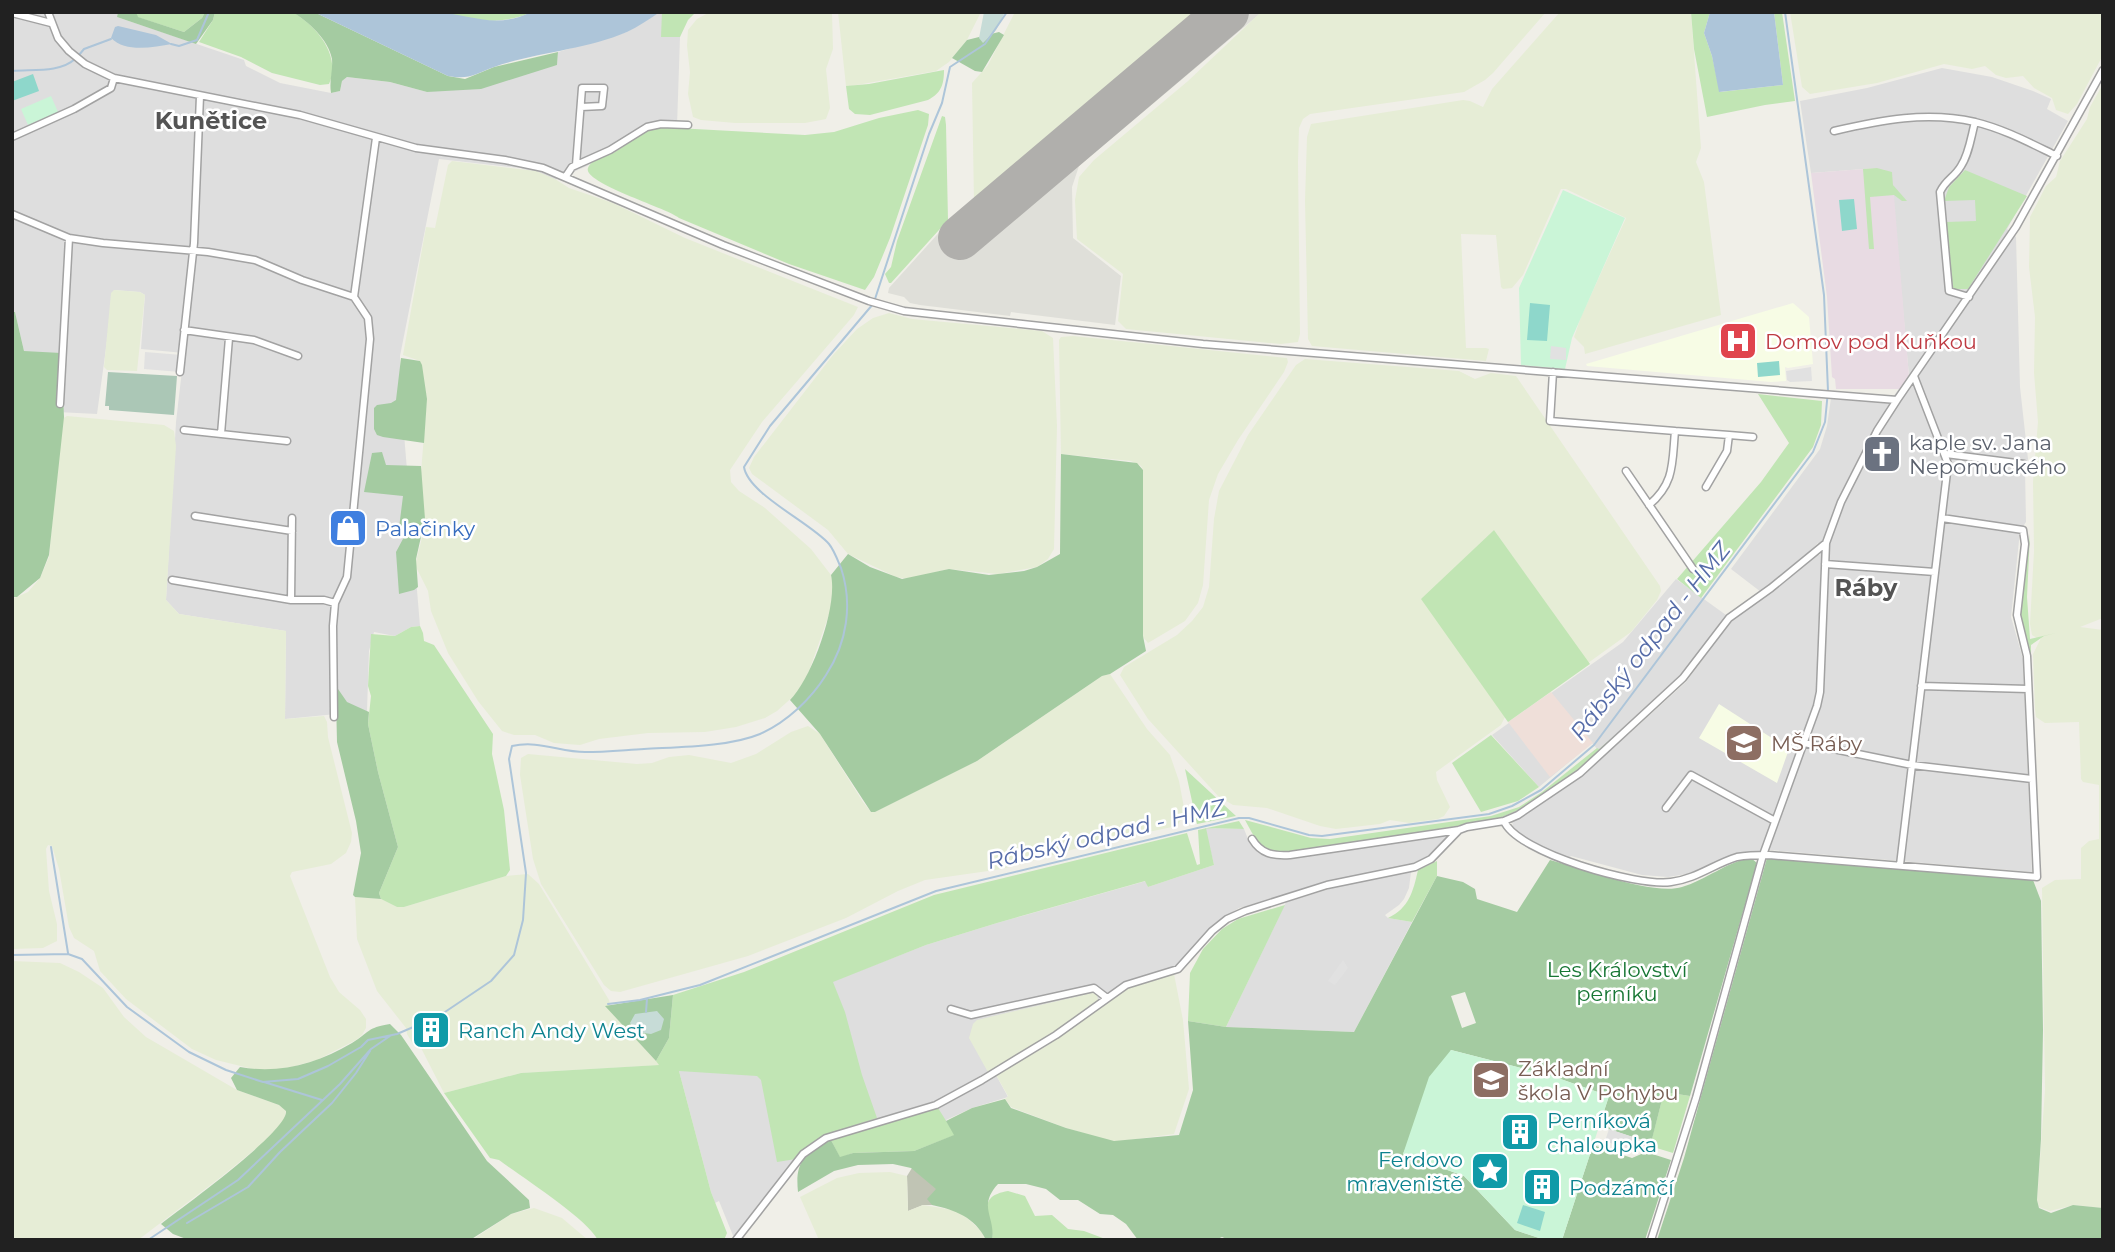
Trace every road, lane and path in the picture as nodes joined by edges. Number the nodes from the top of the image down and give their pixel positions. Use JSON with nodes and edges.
{"nodes":[{"id":1,"x":48,"y":12,"type":"edge"},
{"id":2,"x":12,"y":13,"type":"edge"},
{"id":3,"x":51,"y":23,"type":"junction"},
{"id":4,"x":2103,"y":70,"type":"edge"},
{"id":5,"x":114,"y":78,"type":"junction"},
{"id":6,"x":200,"y":96,"type":"junction"},
{"id":7,"x":581,"y":107,"type":"junction"},
{"id":8,"x":1975,"y":122,"type":"junction"},
{"id":9,"x":688,"y":125,"type":"dead end"},
{"id":10,"x":1833,"y":131,"type":"dead end"},
{"id":11,"x":12,"y":137,"type":"edge"},
{"id":12,"x":376,"y":138,"type":"junction"},
{"id":13,"x":2057,"y":156,"type":"junction"},
{"id":14,"x":576,"y":165,"type":"junction"},
{"id":15,"x":566,"y":176,"type":"junction"},
{"id":16,"x":12,"y":214,"type":"edge"},
{"id":17,"x":69,"y":238,"type":"junction"},
{"id":18,"x":192,"y":251,"type":"junction"},
{"id":19,"x":354,"y":297,"type":"junction"},
{"id":20,"x":1969,"y":297,"type":"junction"},
{"id":21,"x":184,"y":330,"type":"junction"},
{"id":22,"x":229,"y":338,"type":"junction"},
{"id":23,"x":298,"y":356,"type":"dead end"},
{"id":24,"x":180,"y":372,"type":"dead end"},
{"id":25,"x":1553,"y":372,"type":"junction"},
{"id":26,"x":1914,"y":376,"type":"junction"},
{"id":27,"x":1897,"y":400,"type":"junction"},
{"id":28,"x":60,"y":404,"type":"dead end"},
{"id":29,"x":184,"y":430,"type":"dead end"},
{"id":30,"x":1675,"y":431,"type":"junction"},
{"id":31,"x":221,"y":434,"type":"junction"},
{"id":32,"x":1730,"y":436,"type":"junction"},
{"id":33,"x":1753,"y":437,"type":"dead end"},
{"id":34,"x":287,"y":441,"type":"dead end"},
{"id":35,"x":1945,"y":454,"type":"junction"},
{"id":36,"x":2024,"y":464,"type":"dead end"},
{"id":37,"x":1626,"y":471,"type":"dead end"},
{"id":38,"x":1706,"y":487,"type":"dead end"},
{"id":39,"x":1649,"y":505,"type":"junction"},
{"id":40,"x":195,"y":516,"type":"dead end"},
{"id":41,"x":292,"y":518,"type":"dead end"},
{"id":42,"x":1942,"y":518,"type":"junction"},
{"id":43,"x":292,"y":531,"type":"junction"},
{"id":44,"x":1826,"y":543,"type":"junction"},
{"id":45,"x":1825,"y":564,"type":"junction"},
{"id":46,"x":1693,"y":569,"type":"dead end"},
{"id":47,"x":1935,"y":572,"type":"junction"},
{"id":48,"x":172,"y":580,"type":"dead end"},
{"id":49,"x":290,"y":600,"type":"junction"},
{"id":50,"x":335,"y":603,"type":"junction"},
{"id":51,"x":1921,"y":686,"type":"junction"},
{"id":52,"x":2028,"y":689,"type":"junction"},
{"id":53,"x":334,"y":717,"type":"dead end"},
{"id":54,"x":1804,"y":743,"type":"junction"},
{"id":55,"x":1912,"y":765,"type":"junction"},
{"id":56,"x":2032,"y":779,"type":"junction"},
{"id":57,"x":1666,"y":808,"type":"dead end"},
{"id":58,"x":1504,"y":821,"type":"junction"},
{"id":59,"x":1775,"y":821,"type":"junction"},
{"id":60,"x":1459,"y":830,"type":"junction"},
{"id":61,"x":1252,"y":839,"type":"dead end"},
{"id":62,"x":1763,"y":855,"type":"junction"},
{"id":63,"x":1900,"y":865,"type":"junction"},
{"id":64,"x":1107,"y":998,"type":"junction"},
{"id":65,"x":951,"y":1009,"type":"dead end"},
{"id":66,"x":736,"y":1240,"type":"edge"},
{"id":67,"x":1651,"y":1240,"type":"edge"}],
"edges":[{"from":1,"to":3,"type":"street"},
{"from":2,"to":3,"type":"street"},
{"from":3,"to":5,"type":"street"},
{"from":4,"to":13,"type":"street"},
{"from":5,"to":6,"type":"street"},
{"from":5,"to":11,"type":"street"},
{"from":6,"to":12,"type":"street"},
{"from":6,"to":18,"type":"street"},
{"from":7,"to":7,"type":"street"},
{"from":7,"to":14,"type":"street"},
{"from":8,"to":10,"type":"street"},
{"from":8,"to":13,"type":"street"},
{"from":8,"to":20,"type":"street"},
{"from":9,"to":14,"type":"street"},
{"from":12,"to":15,"type":"street"},
{"from":12,"to":19,"type":"street"},
{"from":13,"to":20,"type":"street"},
{"from":14,"to":15,"type":"street"},
{"from":15,"to":25,"type":"street"},
{"from":16,"to":17,"type":"street"},
{"from":17,"to":18,"type":"street"},
{"from":17,"to":28,"type":"street"},
{"from":18,"to":19,"type":"street"},
{"from":18,"to":21,"type":"street"},
{"from":19,"to":50,"type":"street"},
{"from":20,"to":26,"type":"street"},
{"from":21,"to":22,"type":"street"},
{"from":21,"to":24,"type":"street"},
{"from":22,"to":23,"type":"street"},
{"from":22,"to":31,"type":"street"},
{"from":25,"to":27,"type":"street"},
{"from":25,"to":30,"type":"street"},
{"from":26,"to":27,"type":"street"},
{"from":26,"to":35,"type":"street"},
{"from":27,"to":44,"type":"street"},
{"from":29,"to":31,"type":"street"},
{"from":30,"to":32,"type":"street"},
{"from":30,"to":39,"type":"street"},
{"from":31,"to":34,"type":"street"},
{"from":32,"to":33,"type":"street"},
{"from":32,"to":38,"type":"street"},
{"from":35,"to":36,"type":"street"},
{"from":35,"to":42,"type":"street"},
{"from":37,"to":39,"type":"street"},
{"from":39,"to":46,"type":"street"},
{"from":40,"to":43,"type":"street"},
{"from":41,"to":43,"type":"street"},
{"from":42,"to":47,"type":"street"},
{"from":42,"to":52,"type":"street"},
{"from":43,"to":49,"type":"street"},
{"from":44,"to":45,"type":"street"},
{"from":44,"to":58,"type":"street"},
{"from":45,"to":47,"type":"street"},
{"from":45,"to":54,"type":"street"},
{"from":47,"to":51,"type":"street"},
{"from":48,"to":49,"type":"street"},
{"from":49,"to":50,"type":"street"},
{"from":50,"to":53,"type":"street"},
{"from":51,"to":52,"type":"street"},
{"from":51,"to":55,"type":"street"},
{"from":52,"to":56,"type":"street"},
{"from":54,"to":55,"type":"street"},
{"from":54,"to":59,"type":"street"},
{"from":55,"to":56,"type":"street"},
{"from":55,"to":63,"type":"street"},
{"from":56,"to":63,"type":"street"},
{"from":57,"to":59,"type":"street"},
{"from":58,"to":60,"type":"street"},
{"from":58,"to":62,"type":"street"},
{"from":59,"to":62,"type":"street"},
{"from":60,"to":61,"type":"street"},
{"from":60,"to":64,"type":"street"},
{"from":62,"to":63,"type":"street"},
{"from":62,"to":67,"type":"street"},
{"from":64,"to":65,"type":"street"},
{"from":64,"to":66,"type":"street"}]}
